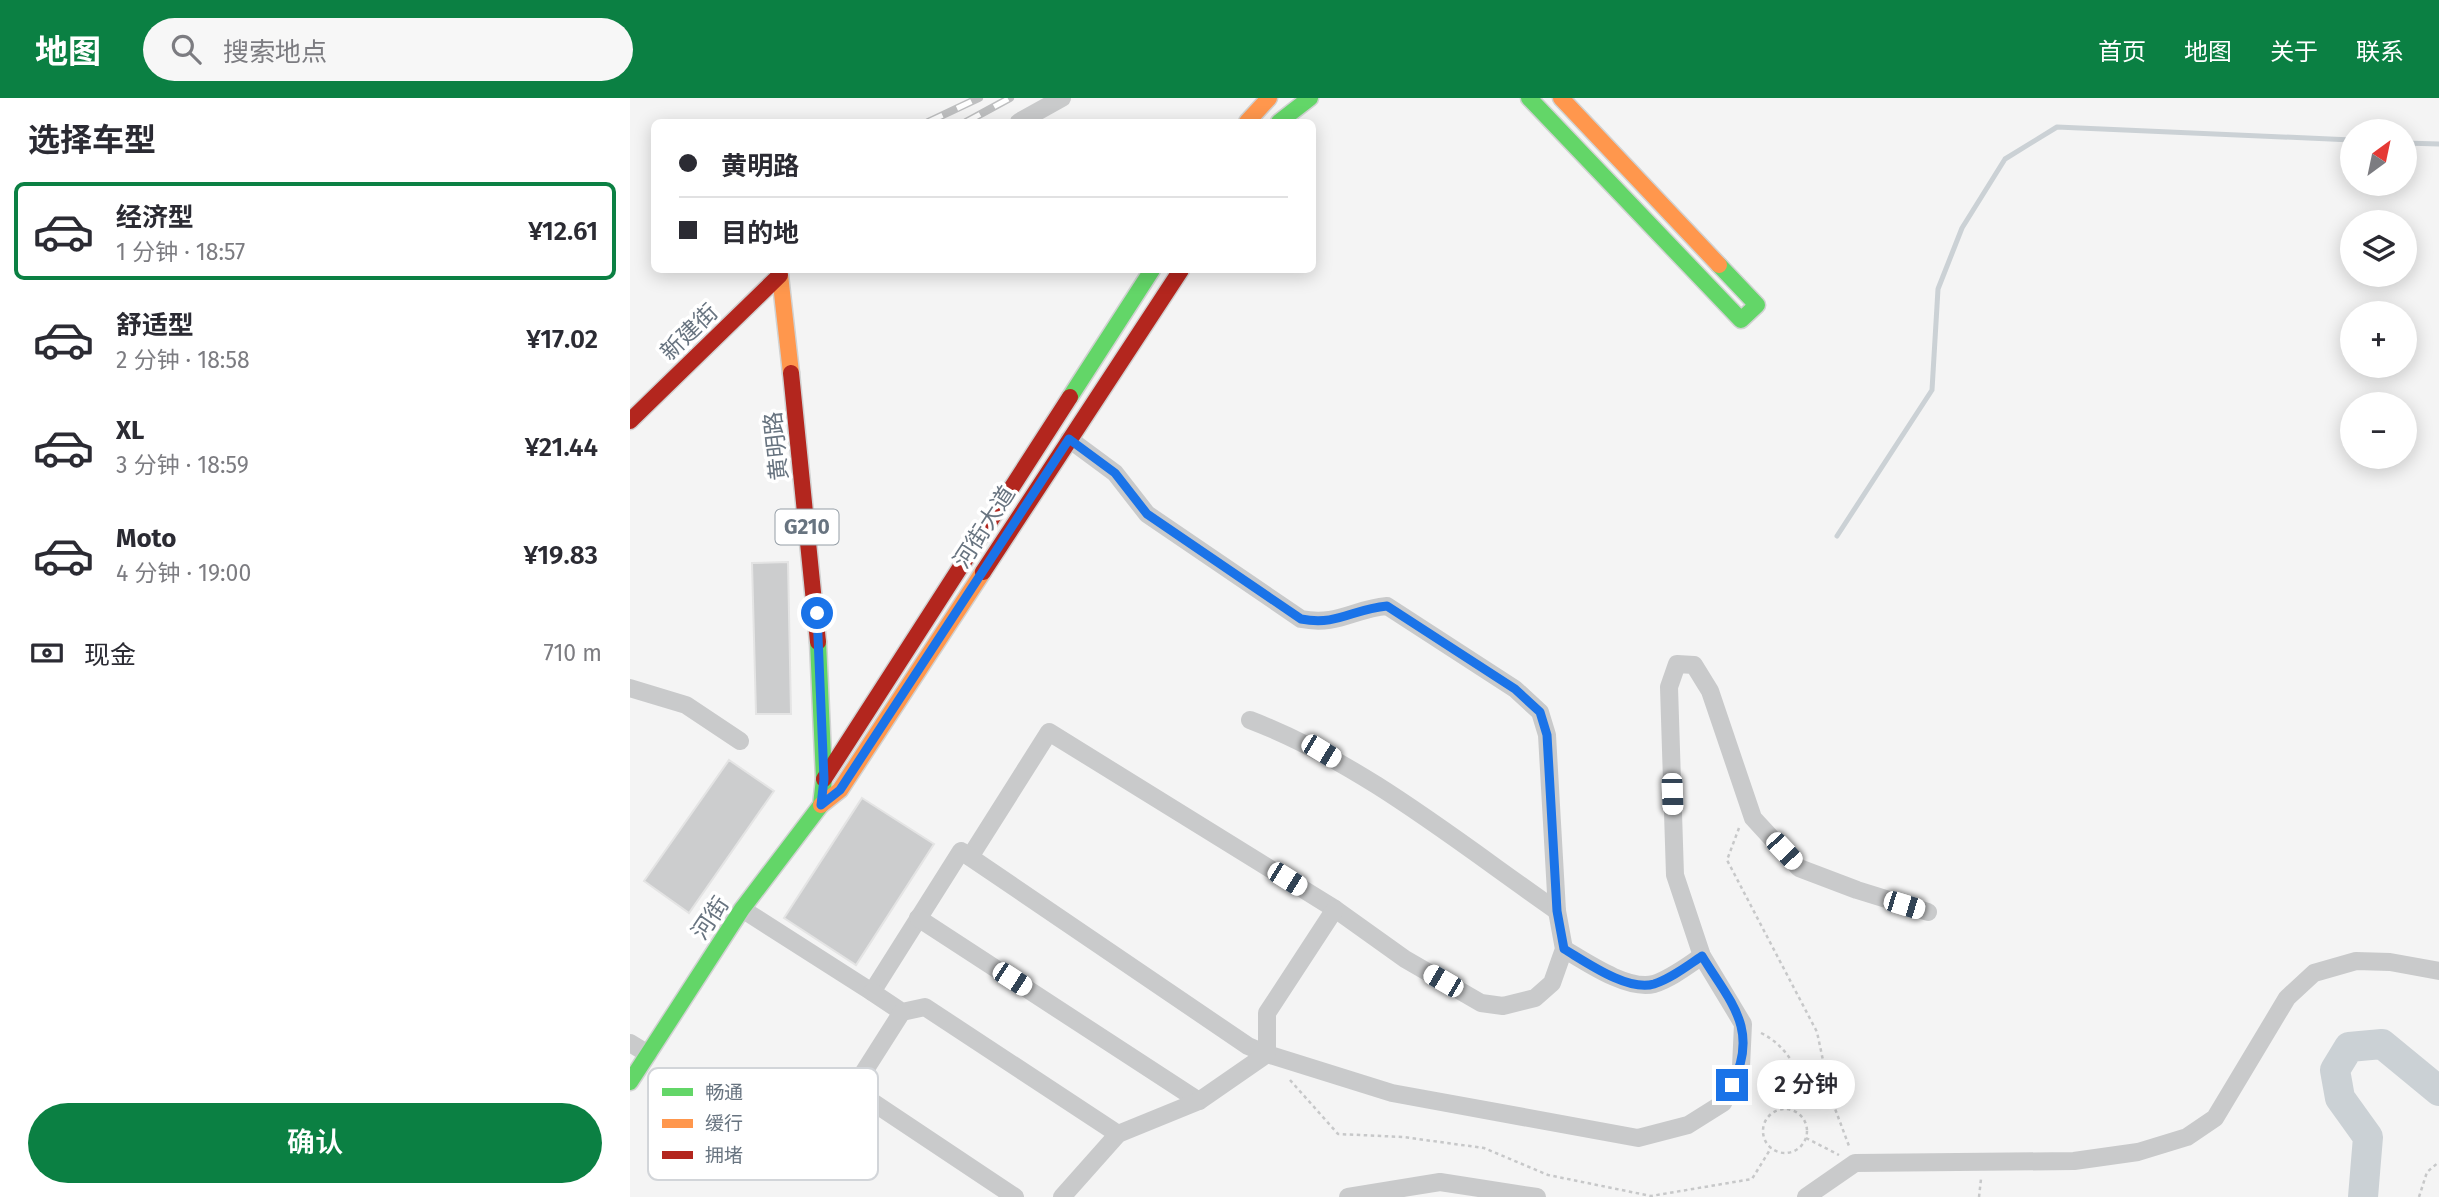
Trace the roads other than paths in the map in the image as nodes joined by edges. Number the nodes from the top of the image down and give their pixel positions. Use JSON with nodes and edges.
{"nodes":[{"id":1,"x":1062,"y":98,"type":"edge"},
{"id":2,"x":1269,"y":98,"type":"edge"},
{"id":3,"x":1310,"y":98,"type":"edge"},
{"id":4,"x":1529,"y":98,"type":"edge"},
{"id":5,"x":1561,"y":98,"type":"edge"},
{"id":6,"x":1024,"y":119,"type":"edge"},
{"id":7,"x":1250,"y":119,"type":"edge"},
{"id":8,"x":1283,"y":119,"type":"edge"},
{"id":9,"x":783,"y":273,"type":"edge"},
{"id":10,"x":784,"y":273,"type":"edge"},
{"id":11,"x":1150,"y":273,"type":"edge"},
{"id":12,"x":1179,"y":273,"type":"edge"},
{"id":13,"x":630,"y":421,"type":"edge"},
{"id":14,"x":1069,"y":439,"type":"junction"},
{"id":15,"x":630,"y":688,"type":"edge"},
{"id":16,"x":1250,"y":720,"type":"dead end"},
{"id":17,"x":740,"y":741,"type":"dead end"},
{"id":18,"x":824,"y":779,"type":"junction"},
{"id":19,"x":821,"y":805,"type":"junction"},
{"id":20,"x":970,"y":857,"type":"junction"},
{"id":21,"x":742,"y":909,"type":"junction"},
{"id":22,"x":1335,"y":909,"type":"junction"},
{"id":23,"x":1557,"y":911,"type":"junction"},
{"id":24,"x":1928,"y":912,"type":"dead end"},
{"id":25,"x":918,"y":918,"type":"junction"},
{"id":26,"x":1564,"y":949,"type":"junction"},
{"id":27,"x":1702,"y":956,"type":"junction"},
{"id":28,"x":2439,"y":971,"type":"edge"},
{"id":29,"x":872,"y":992,"type":"junction"},
{"id":30,"x":902,"y":1012,"type":"junction"},
{"id":31,"x":630,"y":1043,"type":"edge"},
{"id":32,"x":648,"y":1054,"type":"junction"},
{"id":33,"x":1267,"y":1054,"type":"junction"},
{"id":34,"x":866,"y":1068,"type":"edge"},
{"id":35,"x":630,"y":1082,"type":"edge"},
{"id":36,"x":1199,"y":1101,"type":"junction"},
{"id":37,"x":878,"y":1106,"type":"edge"},
{"id":38,"x":1118,"y":1134,"type":"junction"},
{"id":39,"x":1015,"y":1197,"type":"edge"},
{"id":40,"x":1062,"y":1197,"type":"edge"},
{"id":41,"x":1348,"y":1197,"type":"edge"},
{"id":42,"x":1537,"y":1197,"type":"edge"},
{"id":43,"x":1806,"y":1197,"type":"edge"}],
"edges":[{"from":1,"to":6,"type":"street"},
{"from":2,"to":7,"type":"main road"},
{"from":3,"to":8,"type":"main road"},
{"from":4,"to":5,"type":"main road"},
{"from":9,"to":13,"type":"main road","name":"新建街"},
{"from":10,"to":18,"type":"main road","name":"黄明路","number":"G210"},
{"from":11,"to":18,"type":"main road","name":"河街大道"},
{"from":12,"to":14,"type":"main road","name":"河街大道"},
{"from":14,"to":19,"type":"main road","name":"河街大道"},
{"from":14,"to":23,"type":"street"},
{"from":15,"to":17,"type":"street"},
{"from":16,"to":23,"type":"street"},
{"from":18,"to":19,"type":"main road","number":"G210"},
{"from":19,"to":21,"type":"main road","name":"河街"},
{"from":20,"to":22,"type":"street"},
{"from":20,"to":25,"type":"street"},
{"from":20,"to":33,"type":"street"},
{"from":21,"to":29,"type":"street"},
{"from":21,"to":32,"type":"main road","name":"河街"},
{"from":22,"to":26,"type":"street"},
{"from":22,"to":33,"type":"street"},
{"from":23,"to":26,"type":"street"},
{"from":24,"to":27,"type":"street"},
{"from":25,"to":29,"type":"street"},
{"from":25,"to":36,"type":"street"},
{"from":26,"to":27,"type":"street"},
{"from":27,"to":33,"type":"street"},
{"from":28,"to":43,"type":"street"},
{"from":29,"to":30,"type":"street"},
{"from":30,"to":34,"type":"street"},
{"from":30,"to":38,"type":"street"},
{"from":31,"to":32,"type":"street"},
{"from":32,"to":35,"type":"main road","name":"河街"},
{"from":33,"to":36,"type":"street"},
{"from":36,"to":38,"type":"street"},
{"from":37,"to":39,"type":"street"},
{"from":38,"to":40,"type":"street"},
{"from":41,"to":42,"type":"street"}]}
